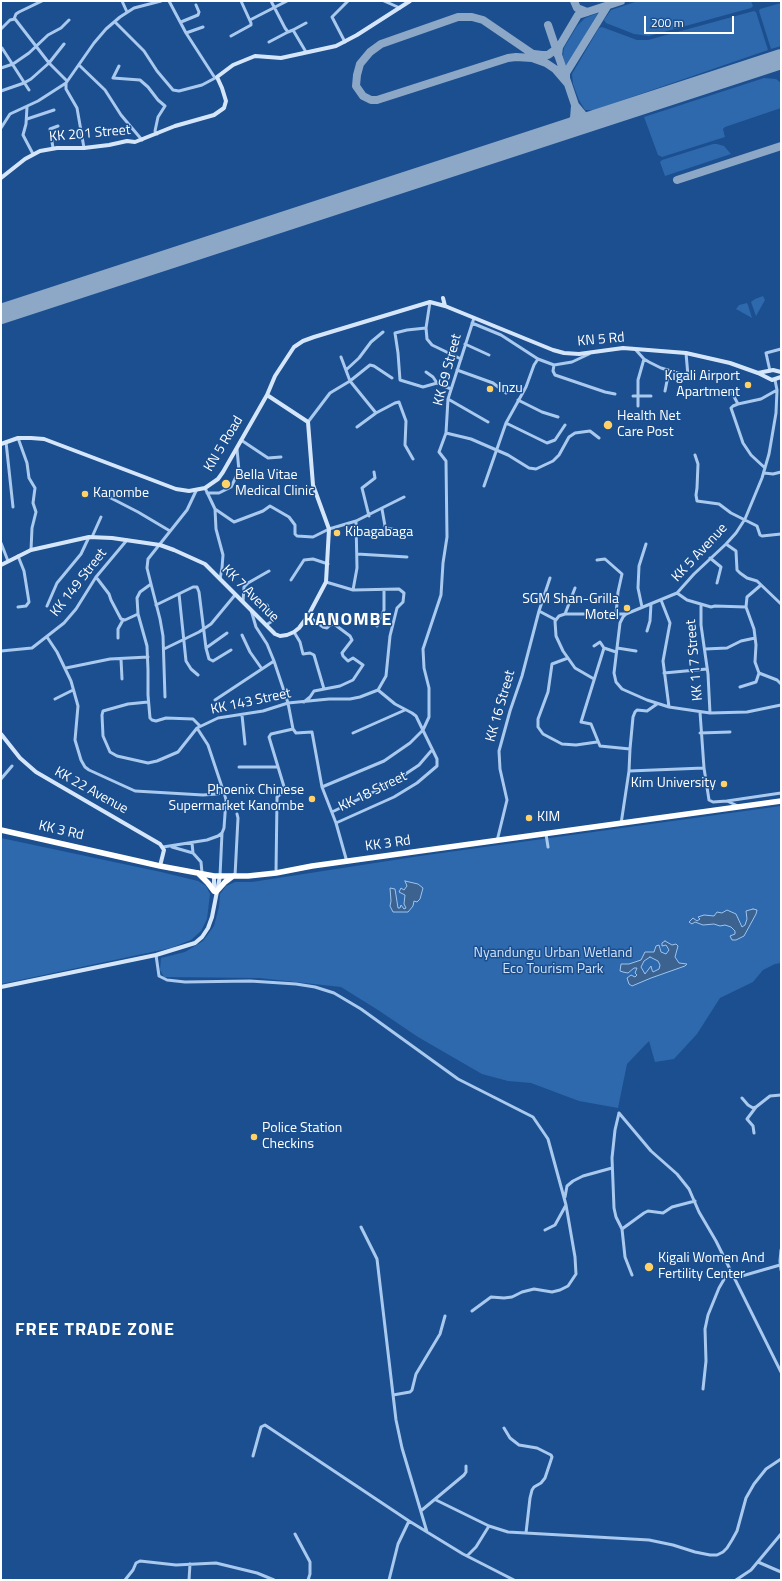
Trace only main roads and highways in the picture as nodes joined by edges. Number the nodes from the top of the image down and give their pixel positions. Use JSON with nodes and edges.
{"nodes":[{"id":1,"x":410,"y":1,"type":"edge"},
{"id":2,"x":1,"y":178,"type":"edge"},
{"id":3,"x":443,"y":298,"type":"dead end"},
{"id":4,"x":430,"y":302,"type":"joint"},
{"id":5,"x":445,"y":306,"type":"junction"},
{"id":6,"x":769,"y":371,"type":"junction"},
{"id":7,"x":779,"y":371,"type":"edge"},
{"id":8,"x":758,"y":373,"type":"junction"},
{"id":9,"x":781,"y":377,"type":"edge"},
{"id":10,"x":769,"y":379,"type":"junction"},
{"id":11,"x":775,"y":380,"type":"junction"},
{"id":12,"x":266,"y":395,"type":"junction"},
{"id":13,"x":1,"y":444,"type":"edge"},
{"id":14,"x":1,"y":564,"type":"edge"},
{"id":15,"x":1,"y":734,"type":"edge"},
{"id":16,"x":781,"y":801,"type":"edge"},
{"id":17,"x":1,"y":830,"type":"edge"},
{"id":18,"x":160,"y":866,"type":"junction"},
{"id":19,"x":200,"y":873,"type":"junction"},
{"id":20,"x":217,"y":876,"type":"junction"},
{"id":21,"x":234,"y":876,"type":"junction"},
{"id":22,"x":215,"y":892,"type":"junction"},
{"id":23,"x":1,"y":987,"type":"edge"}],
"edges":[{"from":1,"to":2,"type":"main road","name":"KK 201 Street"},
{"from":3,"to":5,"type":"main road"},
{"from":4,"to":5,"type":"main road","name":"KN 5 Rd"},
{"from":4,"to":12,"type":"main road","name":"KN 5 Road"},
{"from":5,"to":8,"type":"main road","name":"KN 5 Rd"},
{"from":6,"to":7,"type":"main road","name":"KN 5 Rd"},
{"from":6,"to":8,"type":"main road","name":"KN 5 Rd"},
{"from":6,"to":10,"type":"main road"},
{"from":7,"to":11,"type":"main road","name":"KN 5 Rd"},
{"from":8,"to":10,"type":"main road","name":"KN 5 Rd"},
{"from":9,"to":11,"type":"main road"},
{"from":10,"to":11,"type":"main road","name":"KN 5 Rd"},
{"from":12,"to":13,"type":"main road","name":"KN 5 Road"},
{"from":12,"to":14,"type":"main road","name":"KK 7 Avenue"},
{"from":15,"to":18,"type":"main road","name":"KK 22 Avenue"},
{"from":16,"to":21,"type":"highway","name":"KK 3 Rd"},
{"from":17,"to":18,"type":"highway","name":"KK 3 Rd"},
{"from":18,"to":19,"type":"highway","name":"KK 3 Rd"},
{"from":19,"to":20,"type":"highway","name":"KK 3 Rd"},
{"from":19,"to":22,"type":"highway"},
{"from":20,"to":21,"type":"highway","name":"KK 3 Rd"},
{"from":20,"to":22,"type":"main road"},
{"from":21,"to":22,"type":"highway"},
{"from":22,"to":23,"type":"main road"}]}
